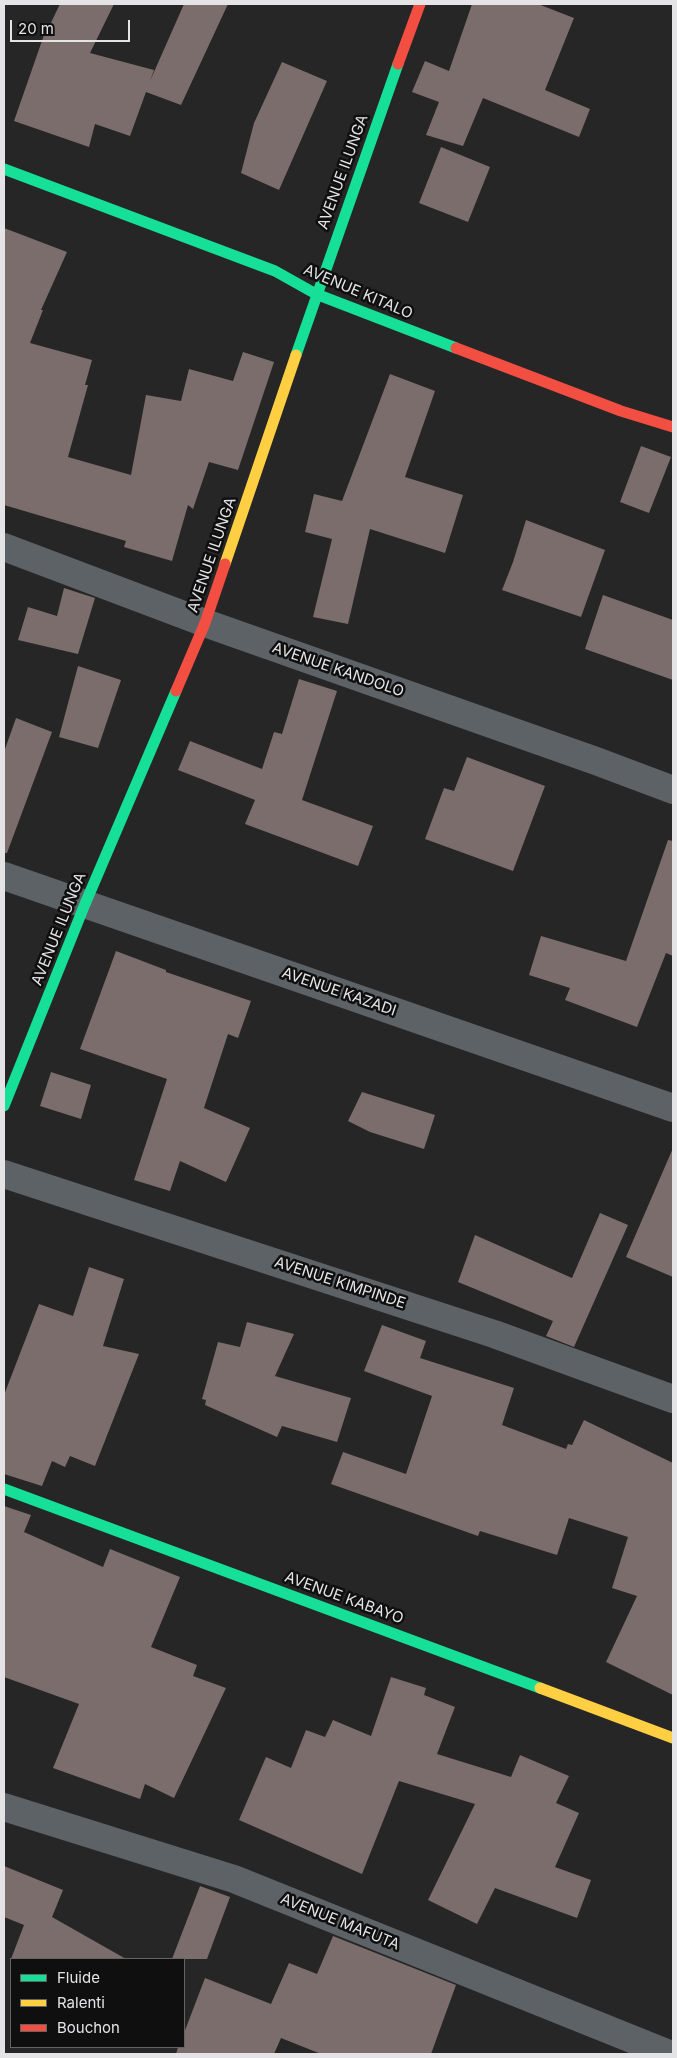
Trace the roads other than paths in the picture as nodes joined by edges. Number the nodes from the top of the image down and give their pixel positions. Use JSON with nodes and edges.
{"nodes":[{"id":1,"x":420,"y":4,"type":"edge"},
{"id":2,"x":4,"y":169,"type":"edge"},
{"id":3,"x":316,"y":294,"type":"junction"},
{"id":4,"x":673,"y":427,"type":"edge"},
{"id":5,"x":4,"y":547,"type":"edge"},
{"id":6,"x":205,"y":623,"type":"junction"},
{"id":7,"x":673,"y":790,"type":"edge"},
{"id":8,"x":4,"y":876,"type":"edge"},
{"id":9,"x":85,"y":904,"type":"junction"},
{"id":10,"x":4,"y":1106,"type":"edge"},
{"id":11,"x":673,"y":1108,"type":"edge"},
{"id":12,"x":4,"y":1174,"type":"edge"},
{"id":13,"x":673,"y":1399,"type":"edge"},
{"id":14,"x":4,"y":1489,"type":"edge"},
{"id":15,"x":673,"y":1738,"type":"edge"},
{"id":16,"x":4,"y":1808,"type":"edge"},
{"id":17,"x":669,"y":2054,"type":"edge"}],
"edges":[{"from":1,"to":3,"type":"street","name":"AVENUE ILUNGA"},
{"from":2,"to":3,"type":"street","name":"AVENUE KITALO"},
{"from":3,"to":4,"type":"street","name":"AVENUE KITALO"},
{"from":3,"to":6,"type":"street","name":"AVENUE ILUNGA"},
{"from":5,"to":6,"type":"street","name":"AVENUE KANDOLO"},
{"from":6,"to":7,"type":"street","name":"AVENUE KANDOLO"},
{"from":6,"to":9,"type":"street","name":"AVENUE ILUNGA"},
{"from":8,"to":9,"type":"street","name":"AVENUE KAZADI"},
{"from":9,"to":10,"type":"street","name":"AVENUE ILUNGA"},
{"from":9,"to":11,"type":"street","name":"AVENUE KAZADI"},
{"from":12,"to":13,"type":"street","name":"AVENUE KIMPINDE"},
{"from":14,"to":15,"type":"street","name":"AVENUE KABAYO"},
{"from":16,"to":17,"type":"street","name":"AVENUE MAFUTA"}]}
